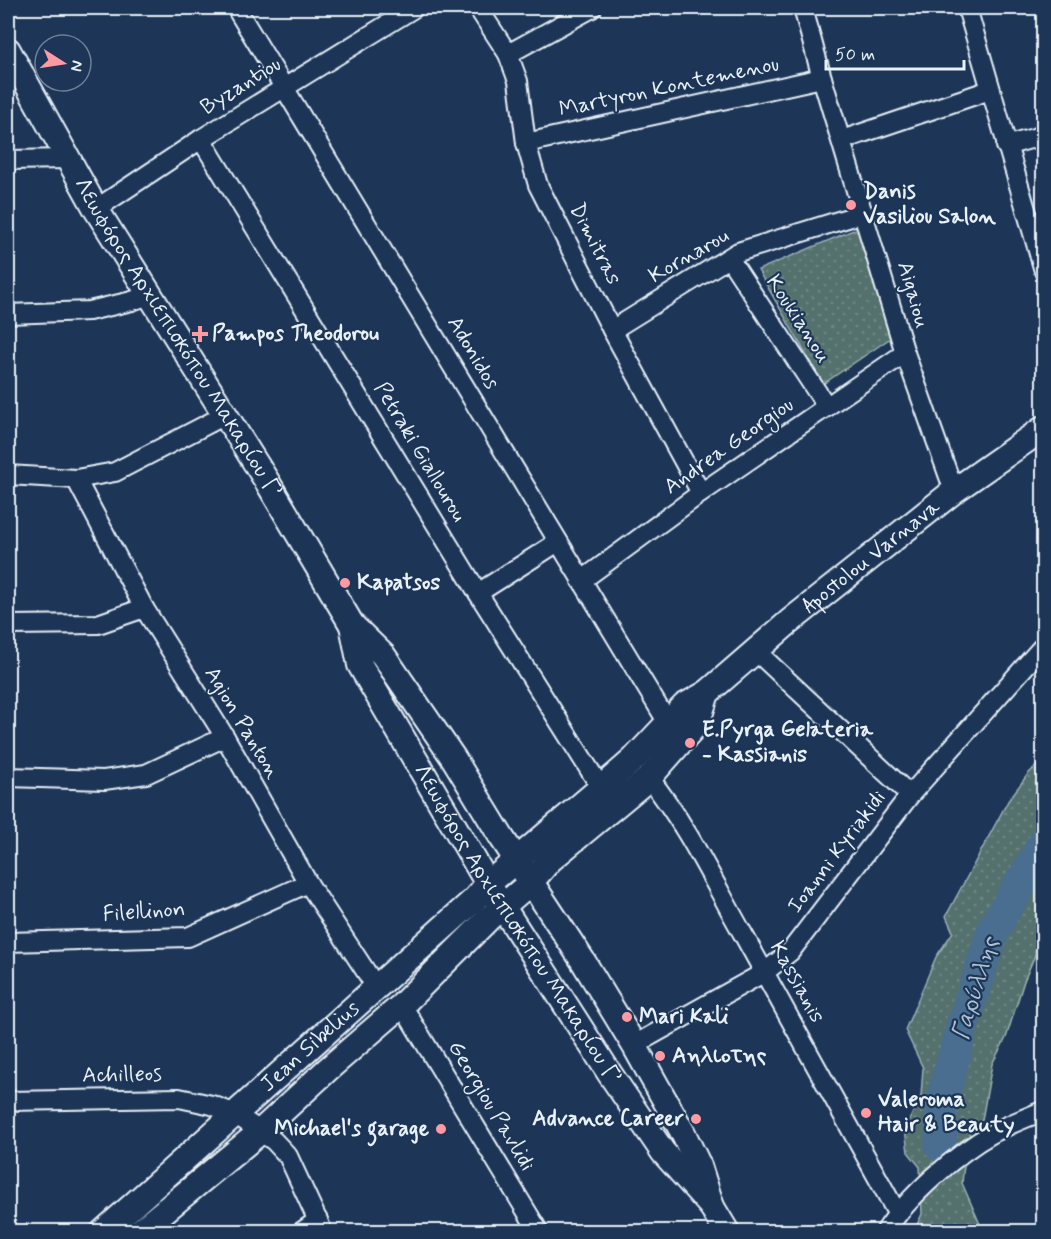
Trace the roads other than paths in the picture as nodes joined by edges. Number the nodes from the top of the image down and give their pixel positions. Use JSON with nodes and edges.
{"nodes":[{"id":1,"x":236,"y":8,"type":"edge"},
{"id":2,"x":414,"y":8,"type":"edge"},
{"id":3,"x":477,"y":8,"type":"edge"},
{"id":4,"x":592,"y":8,"type":"edge"},
{"id":5,"x":803,"y":8,"type":"edge"},
{"id":6,"x":967,"y":8,"type":"edge"},
{"id":7,"x":8,"y":50,"type":"edge"},
{"id":8,"x":508,"y":54,"type":"junction"},
{"id":9,"x":822,"y":78,"type":"junction"},
{"id":10,"x":284,"y":87,"type":"junction"},
{"id":11,"x":990,"y":90,"type":"junction"},
{"id":12,"x":1044,"y":135,"type":"edge"},
{"id":13,"x":201,"y":139,"type":"junction"},
{"id":14,"x":842,"y":140,"type":"junction"},
{"id":15,"x":526,"y":143,"type":"junction"},
{"id":16,"x":1006,"y":146,"type":"junction"},
{"id":17,"x":68,"y":159,"type":"junction"},
{"id":18,"x":8,"y":160,"type":"edge"},
{"id":19,"x":96,"y":209,"type":"junction"},
{"id":20,"x":864,"y":213,"type":"junction"},
{"id":21,"x":729,"y":258,"type":"junction"},
{"id":22,"x":1044,"y":271,"type":"edge"},
{"id":23,"x":149,"y":295,"type":"junction"},
{"id":24,"x":8,"y":314,"type":"edge"},
{"id":25,"x":612,"y":330,"type":"junction"},
{"id":26,"x":905,"y":353,"type":"junction"},
{"id":27,"x":827,"y":407,"type":"junction"},
{"id":28,"x":225,"y":415,"type":"junction"},
{"id":29,"x":1044,"y":428,"type":"edge"},
{"id":30,"x":8,"y":475,"type":"edge"},
{"id":31,"x":76,"y":479,"type":"junction"},
{"id":32,"x":954,"y":491,"type":"junction"},
{"id":33,"x":701,"y":493,"type":"junction"},
{"id":34,"x":558,"y":542,"type":"junction"},
{"id":35,"x":581,"y":580,"type":"junction"},
{"id":36,"x":478,"y":593,"type":"junction"},
{"id":37,"x":144,"y":608,"type":"junction"},
{"id":38,"x":8,"y":625,"type":"edge"},
{"id":39,"x":352,"y":625,"type":"junction"},
{"id":40,"x":1044,"y":645,"type":"edge"},
{"id":41,"x":757,"y":652,"type":"junction"},
{"id":42,"x":707,"y":693,"type":"junction"},
{"id":43,"x":668,"y":723,"type":"junction"},
{"id":44,"x":225,"y":737,"type":"junction"},
{"id":45,"x":8,"y":777,"type":"edge"},
{"id":46,"x":649,"y":778,"type":"junction"},
{"id":47,"x":601,"y":788,"type":"junction"},
{"id":48,"x":910,"y":795,"type":"junction"},
{"id":49,"x":516,"y":860,"type":"junction"},
{"id":50,"x":531,"y":882,"type":"junction"},
{"id":51,"x":308,"y":883,"type":"junction"},
{"id":52,"x":488,"y":884,"type":"junction"},
{"id":53,"x":504,"y":905,"type":"junction"},
{"id":54,"x":8,"y":942,"type":"edge"},
{"id":55,"x":765,"y":972,"type":"junction"},
{"id":56,"x":376,"y":987,"type":"junction"},
{"id":57,"x":402,"y":1005,"type":"junction"},
{"id":58,"x":634,"y":1045,"type":"junction"},
{"id":59,"x":8,"y":1101,"type":"edge"},
{"id":60,"x":1044,"y":1110,"type":"edge"},
{"id":61,"x":235,"y":1114,"type":"junction"},
{"id":62,"x":260,"y":1132,"type":"junction"},
{"id":63,"x":712,"y":1207,"type":"junction"},
{"id":64,"x":897,"y":1213,"type":"junction"},
{"id":65,"x":320,"y":1226,"type":"edge"},
{"id":66,"x":103,"y":1232,"type":"edge"},
{"id":67,"x":139,"y":1232,"type":"edge"},
{"id":68,"x":301,"y":1232,"type":"edge"},
{"id":69,"x":539,"y":1232,"type":"edge"},
{"id":70,"x":727,"y":1232,"type":"edge"},
{"id":71,"x":885,"y":1232,"type":"edge"}],
"edges":[{"from":1,"to":10,"type":"street","name":"Adonidos"},
{"from":2,"to":10,"type":"street","name":"Byzantiou"},
{"from":3,"to":8,"type":"street","name":"Dimitras"},
{"from":4,"to":8,"type":"street"},
{"from":5,"to":9,"type":"street","name":"Aigaiou"},
{"from":6,"to":11,"type":"street"},
{"from":7,"to":17,"type":"main road","name":"Λεωφόρος Αρχιεπισκόπου Μακαρίου Γ’"},
{"from":8,"to":15,"type":"street","name":"Dimitras"},
{"from":9,"to":14,"type":"street","name":"Aigaiou"},
{"from":9,"to":15,"type":"street","name":"Martyron Kontemenou"},
{"from":10,"to":13,"type":"street","name":"Byzantiou"},
{"from":10,"to":34,"type":"street","name":"Adonidos"},
{"from":11,"to":14,"type":"street"},
{"from":11,"to":16,"type":"street"},
{"from":12,"to":16,"type":"street"},
{"from":13,"to":19,"type":"street","name":"Byzantiou"},
{"from":13,"to":36,"type":"street","name":"Petraki Giallourou"},
{"from":14,"to":20,"type":"street","name":"Aigaiou"},
{"from":15,"to":25,"type":"street","name":"Dimitras"},
{"from":16,"to":22,"type":"street"},
{"from":17,"to":18,"type":"street"},
{"from":17,"to":19,"type":"main road","name":"Λεωφόρος Αρχιεπισκόπου Μακαρίου Γ’"},
{"from":19,"to":23,"type":"main road","name":"Λεωφόρος Αρχιεπισκόπου Μακαρίου Γ’"},
{"from":20,"to":21,"type":"street","name":"Kornarou"},
{"from":20,"to":26,"type":"street","name":"Aigaiou"},
{"from":21,"to":25,"type":"street","name":"Kornarou"},
{"from":21,"to":27,"type":"street","name":"Koukianou"},
{"from":23,"to":24,"type":"street"},
{"from":23,"to":28,"type":"main road","name":"Λεωφόρος Αρχιεπισκόπου Μακαρίου Γ’"},
{"from":25,"to":33,"type":"street","name":"Dimitras"},
{"from":26,"to":27,"type":"street","name":"Andrea Georgiou"},
{"from":26,"to":32,"type":"street","name":"Aigaiou"},
{"from":27,"to":33,"type":"street","name":"Andrea Georgiou"},
{"from":28,"to":31,"type":"street"},
{"from":28,"to":39,"type":"main road","name":"Λεωφόρος Αρχιεπισκόπου Μακαρίου Γ’"},
{"from":29,"to":32,"type":"main road","name":"Apostolou Varnava"},
{"from":30,"to":31,"type":"street"},
{"from":31,"to":37,"type":"street","name":"Agion Panton"},
{"from":32,"to":41,"type":"main road","name":"Apostolou Varnava"},
{"from":33,"to":35,"type":"street","name":"Andrea Georgiou"},
{"from":34,"to":35,"type":"street","name":"Adonidos"},
{"from":34,"to":36,"type":"street"},
{"from":35,"to":43,"type":"street","name":"Adonidos"},
{"from":36,"to":47,"type":"street","name":"Petraki Giallourou"},
{"from":37,"to":38,"type":"street"},
{"from":37,"to":44,"type":"street","name":"Agion Panton"},
{"from":39,"to":49,"type":"main road","name":"Λεωφόρος Αρχιεπισκόπου Μακαρίου Γ’"},
{"from":39,"to":52,"type":"main road","name":"Λεωφόρος Αρχιεπισκόπου Μακαρίου Γ’"},
{"from":40,"to":48,"type":"street","name":"Ioanni Kyriakidi"},
{"from":41,"to":42,"type":"main road","name":"Apostolou Varnava"},
{"from":41,"to":48,"type":"street"},
{"from":42,"to":43,"type":"main road","name":"Apostolou Varnava"},
{"from":42,"to":46,"type":"main road"},
{"from":43,"to":47,"type":"main road","name":"Apostolou Varnava"},
{"from":44,"to":45,"type":"street"},
{"from":44,"to":51,"type":"street","name":"Agion Panton"},
{"from":46,"to":50,"type":"main road"},
{"from":46,"to":55,"type":"street","name":"Kassianis"},
{"from":47,"to":49,"type":"main road","name":"Apostolou Varnava"},
{"from":48,"to":55,"type":"street","name":"Ioanni Kyriakidi"},
{"from":49,"to":50,"type":"main road","name":"Λεωφόρος Αρχιεπισκόπου Μακαρίου Γ’"},
{"from":49,"to":52,"type":"main road","name":"Jean Sibelius"},
{"from":50,"to":53,"type":"main road","name":"Jean Sibelius"},
{"from":50,"to":58,"type":"main road","name":"Λεωφόρος Αρχιεπισκόπου Μακαρίου Γ’"},
{"from":51,"to":54,"type":"street","name":"Filellinon"},
{"from":51,"to":56,"type":"street","name":"Agion Panton"},
{"from":52,"to":53,"type":"main road","name":"Λεωφόρος Αρχιεπισκόπου Μακαρίου Γ’"},
{"from":52,"to":56,"type":"main road","name":"Jean Sibelius"},
{"from":53,"to":57,"type":"main road","name":"Jean Sibelius"},
{"from":53,"to":63,"type":"main road","name":"Λεωφόρος Αρχιεπισκόπου Μακαρίου Γ’"},
{"from":55,"to":58,"type":"street","name":"Ioanni Kyriakidi"},
{"from":55,"to":64,"type":"street","name":"Kassianis"},
{"from":56,"to":61,"type":"main road","name":"Jean Sibelius"},
{"from":57,"to":62,"type":"main road","name":"Jean Sibelius"},
{"from":57,"to":69,"type":"street","name":"Georgiou Pavlidi"},
{"from":58,"to":63,"type":"main road","name":"Λεωφόρος Αρχιεπισκόπου Μακαρίου Γ’"},
{"from":59,"to":61,"type":"street","name":"Achilleos"},
{"from":60,"to":64,"type":"street"},
{"from":61,"to":62,"type":"street","name":"Achilleos"},
{"from":61,"to":66,"type":"main road","name":"Jean Sibelius"},
{"from":62,"to":65,"type":"street","name":"Achilleos"},
{"from":62,"to":67,"type":"main road","name":"Jean Sibelius"},
{"from":63,"to":70,"type":"main road","name":"Λεωφόρος Αρχιεπισκόπου Μακαρίου Γ’"},
{"from":64,"to":71,"type":"street"},
{"from":65,"to":68,"type":"street"}]}
